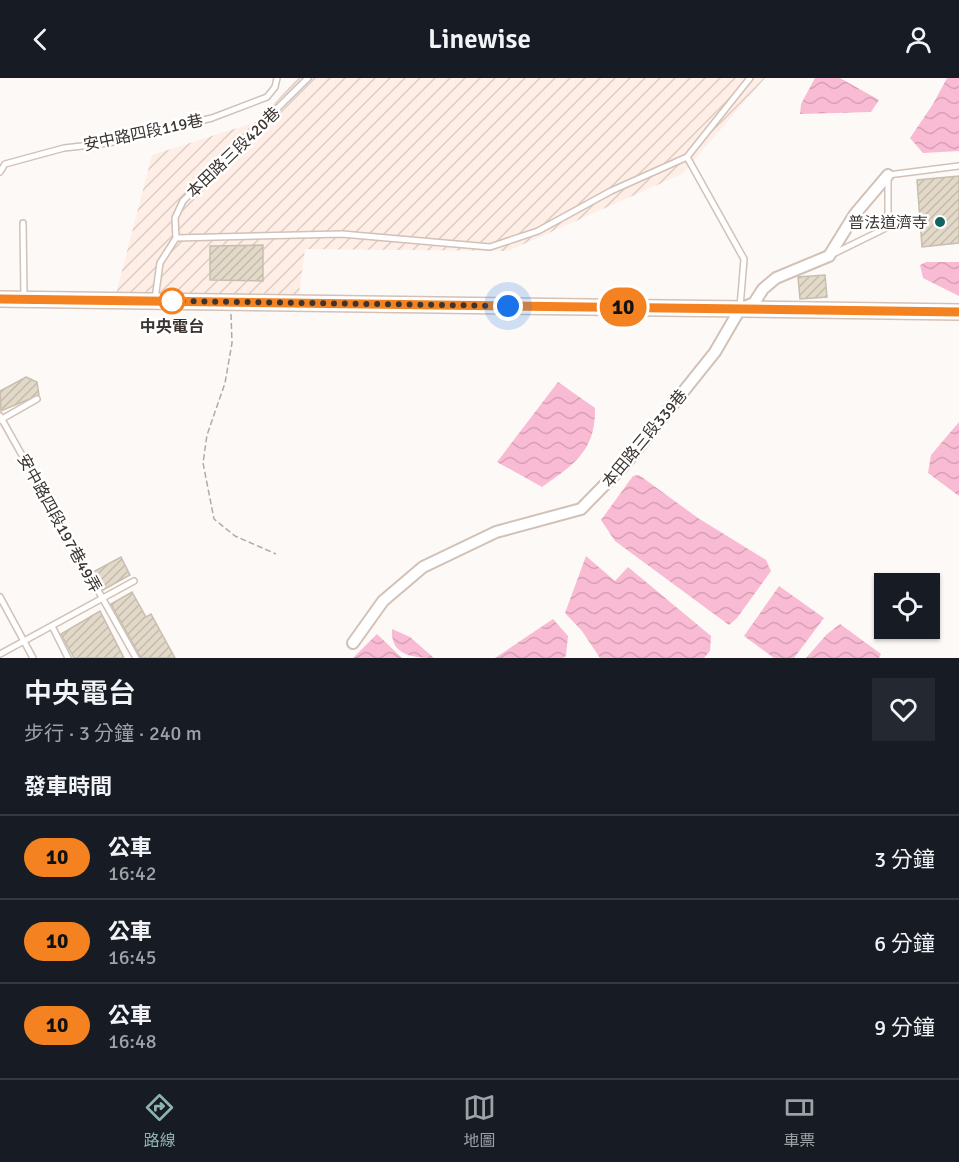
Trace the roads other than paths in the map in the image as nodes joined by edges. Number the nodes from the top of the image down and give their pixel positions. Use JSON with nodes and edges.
{"nodes":[{"id":1,"x":277,"y":78,"type":"edge"},
{"id":2,"x":308,"y":78,"type":"edge"},
{"id":3,"x":750,"y":78,"type":"edge"},
{"id":4,"x":687,"y":157,"type":"junction"},
{"id":5,"x":0,"y":158,"type":"edge"},
{"id":6,"x":5,"y":164,"type":"junction"},
{"id":7,"x":959,"y":166,"type":"edge"},
{"id":8,"x":0,"y":172,"type":"edge"},
{"id":9,"x":888,"y":175,"type":"junction"},
{"id":10,"x":23,"y":223,"type":"dead end"},
{"id":11,"x":176,"y":238,"type":"junction"},
{"id":12,"x":829,"y":256,"type":"junction"},
{"id":13,"x":0,"y":299,"type":"edge"},
{"id":14,"x":24,"y":299,"type":"junction"},
{"id":15,"x":155,"y":301,"type":"junction"},
{"id":16,"x":740,"y":309,"type":"junction"},
{"id":17,"x":959,"y":312,"type":"edge"},
{"id":18,"x":37,"y":399,"type":"dead end"},
{"id":19,"x":0,"y":418,"type":"edge"},
{"id":20,"x":134,"y":581,"type":"dead end"},
{"id":21,"x":0,"y":597,"type":"edge"},
{"id":22,"x":102,"y":598,"type":"junction"},
{"id":23,"x":52,"y":626,"type":"junction"},
{"id":24,"x":24,"y":641,"type":"junction"},
{"id":25,"x":353,"y":643,"type":"dead end"},
{"id":26,"x":0,"y":654,"type":"edge"},
{"id":27,"x":33,"y":658,"type":"edge"},
{"id":28,"x":68,"y":658,"type":"edge"},
{"id":29,"x":136,"y":658,"type":"edge"}],
"edges":[{"from":1,"to":6,"type":"lane","name":"安中路四段119巷"},
{"from":2,"to":11,"type":"lane","name":"本田路三段420巷"},
{"from":3,"to":4,"type":"lane"},
{"from":4,"to":11,"type":"lane"},
{"from":4,"to":16,"type":"lane"},
{"from":5,"to":6,"type":"lane"},
{"from":6,"to":8,"type":"lane"},
{"from":7,"to":9,"type":"lane"},
{"from":9,"to":12,"type":"street"},
{"from":9,"to":12,"type":"lane"},
{"from":10,"to":14,"type":"lane"},
{"from":11,"to":15,"type":"lane","name":"本田路三段420巷"},
{"from":12,"to":16,"type":"street","name":"本田路三段339巷"},
{"from":13,"to":14,"type":"street"},
{"from":14,"to":15,"type":"street"},
{"from":15,"to":16,"type":"street"},
{"from":16,"to":17,"type":"street"},
{"from":16,"to":25,"type":"street","name":"本田路三段339巷"},
{"from":18,"to":19,"type":"lane"},
{"from":19,"to":22,"type":"lane","name":"安中路四段197巷49弄"},
{"from":20,"to":22,"type":"lane"},
{"from":21,"to":24,"type":"lane"},
{"from":22,"to":23,"type":"lane"},
{"from":22,"to":29,"type":"lane","name":"安中路四段197巷49弄"},
{"from":23,"to":24,"type":"lane"},
{"from":23,"to":28,"type":"lane"},
{"from":24,"to":26,"type":"lane"},
{"from":24,"to":27,"type":"lane"}]}
